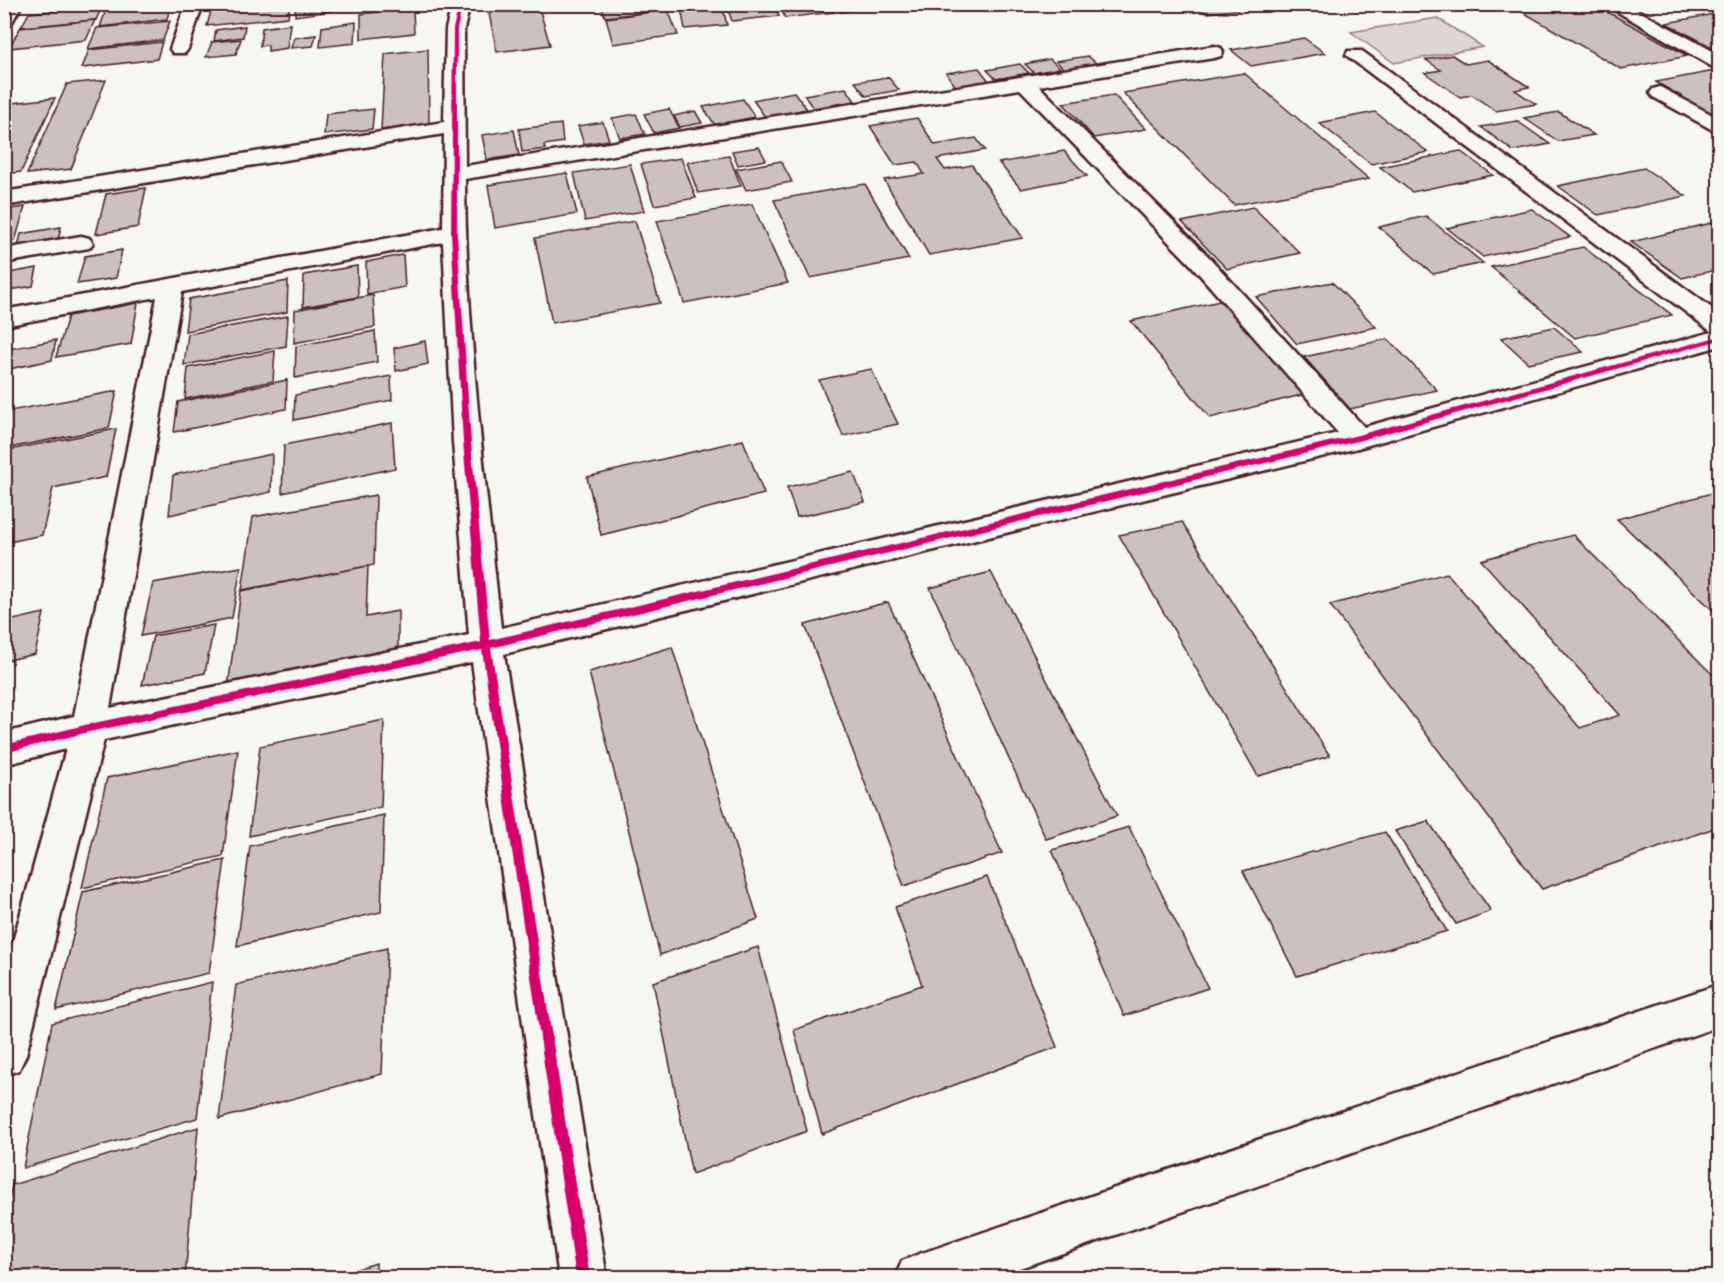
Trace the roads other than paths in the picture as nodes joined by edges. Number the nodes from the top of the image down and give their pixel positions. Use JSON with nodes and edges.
{"nodes":[{"id":1,"x":195,"y":4,"type":"edge"},
{"id":2,"x":460,"y":4,"type":"edge"},
{"id":3,"x":1612,"y":4,"type":"edge"},
{"id":4,"x":179,"y":49,"type":"dead end"},
{"id":5,"x":1214,"y":52,"type":"dead end"},
{"id":6,"x":1355,"y":55,"type":"dead end"},
{"id":7,"x":1718,"y":62,"type":"dead end"},
{"id":8,"x":1025,"y":83,"type":"junction"},
{"id":9,"x":1660,"y":93,"type":"dead end"},
{"id":10,"x":453,"y":127,"type":"junction"},
{"id":11,"x":1719,"y":128,"type":"edge"},
{"id":12,"x":454,"y":174,"type":"junction"},
{"id":13,"x":4,"y":199,"type":"edge"},
{"id":14,"x":454,"y":233,"type":"junction"},
{"id":15,"x":81,"y":243,"type":"dead end"},
{"id":16,"x":4,"y":256,"type":"edge"},
{"id":17,"x":171,"y":286,"type":"junction"},
{"id":18,"x":4,"y":318,"type":"edge"},
{"id":19,"x":1719,"y":326,"type":"edge"},
{"id":20,"x":1719,"y":338,"type":"edge"},
{"id":21,"x":1358,"y":438,"type":"junction"},
{"id":22,"x":486,"y":645,"type":"junction"},
{"id":23,"x":88,"y":728,"type":"junction"},
{"id":24,"x":4,"y":748,"type":"edge"},
{"id":25,"x":1719,"y":1005,"type":"edge"},
{"id":26,"x":4,"y":1055,"type":"edge"},
{"id":27,"x":583,"y":1278,"type":"edge"},
{"id":28,"x":919,"y":1278,"type":"edge"}],
"edges":[{"from":1,"to":4,"type":"street"},
{"from":2,"to":10,"type":"street"},
{"from":3,"to":7,"type":"street"},
{"from":5,"to":8,"type":"street"},
{"from":6,"to":19,"type":"street"},
{"from":8,"to":12,"type":"street"},
{"from":8,"to":21,"type":"street"},
{"from":9,"to":11,"type":"street"},
{"from":10,"to":12,"type":"street"},
{"from":10,"to":13,"type":"street"},
{"from":12,"to":14,"type":"street"},
{"from":14,"to":17,"type":"street"},
{"from":14,"to":22,"type":"street"},
{"from":15,"to":16,"type":"street"},
{"from":17,"to":18,"type":"street"},
{"from":17,"to":23,"type":"street"},
{"from":20,"to":21,"type":"street"},
{"from":21,"to":22,"type":"street"},
{"from":22,"to":23,"type":"street"},
{"from":22,"to":27,"type":"street"},
{"from":23,"to":24,"type":"street"},
{"from":23,"to":26,"type":"street"},
{"from":25,"to":28,"type":"street"}]}
